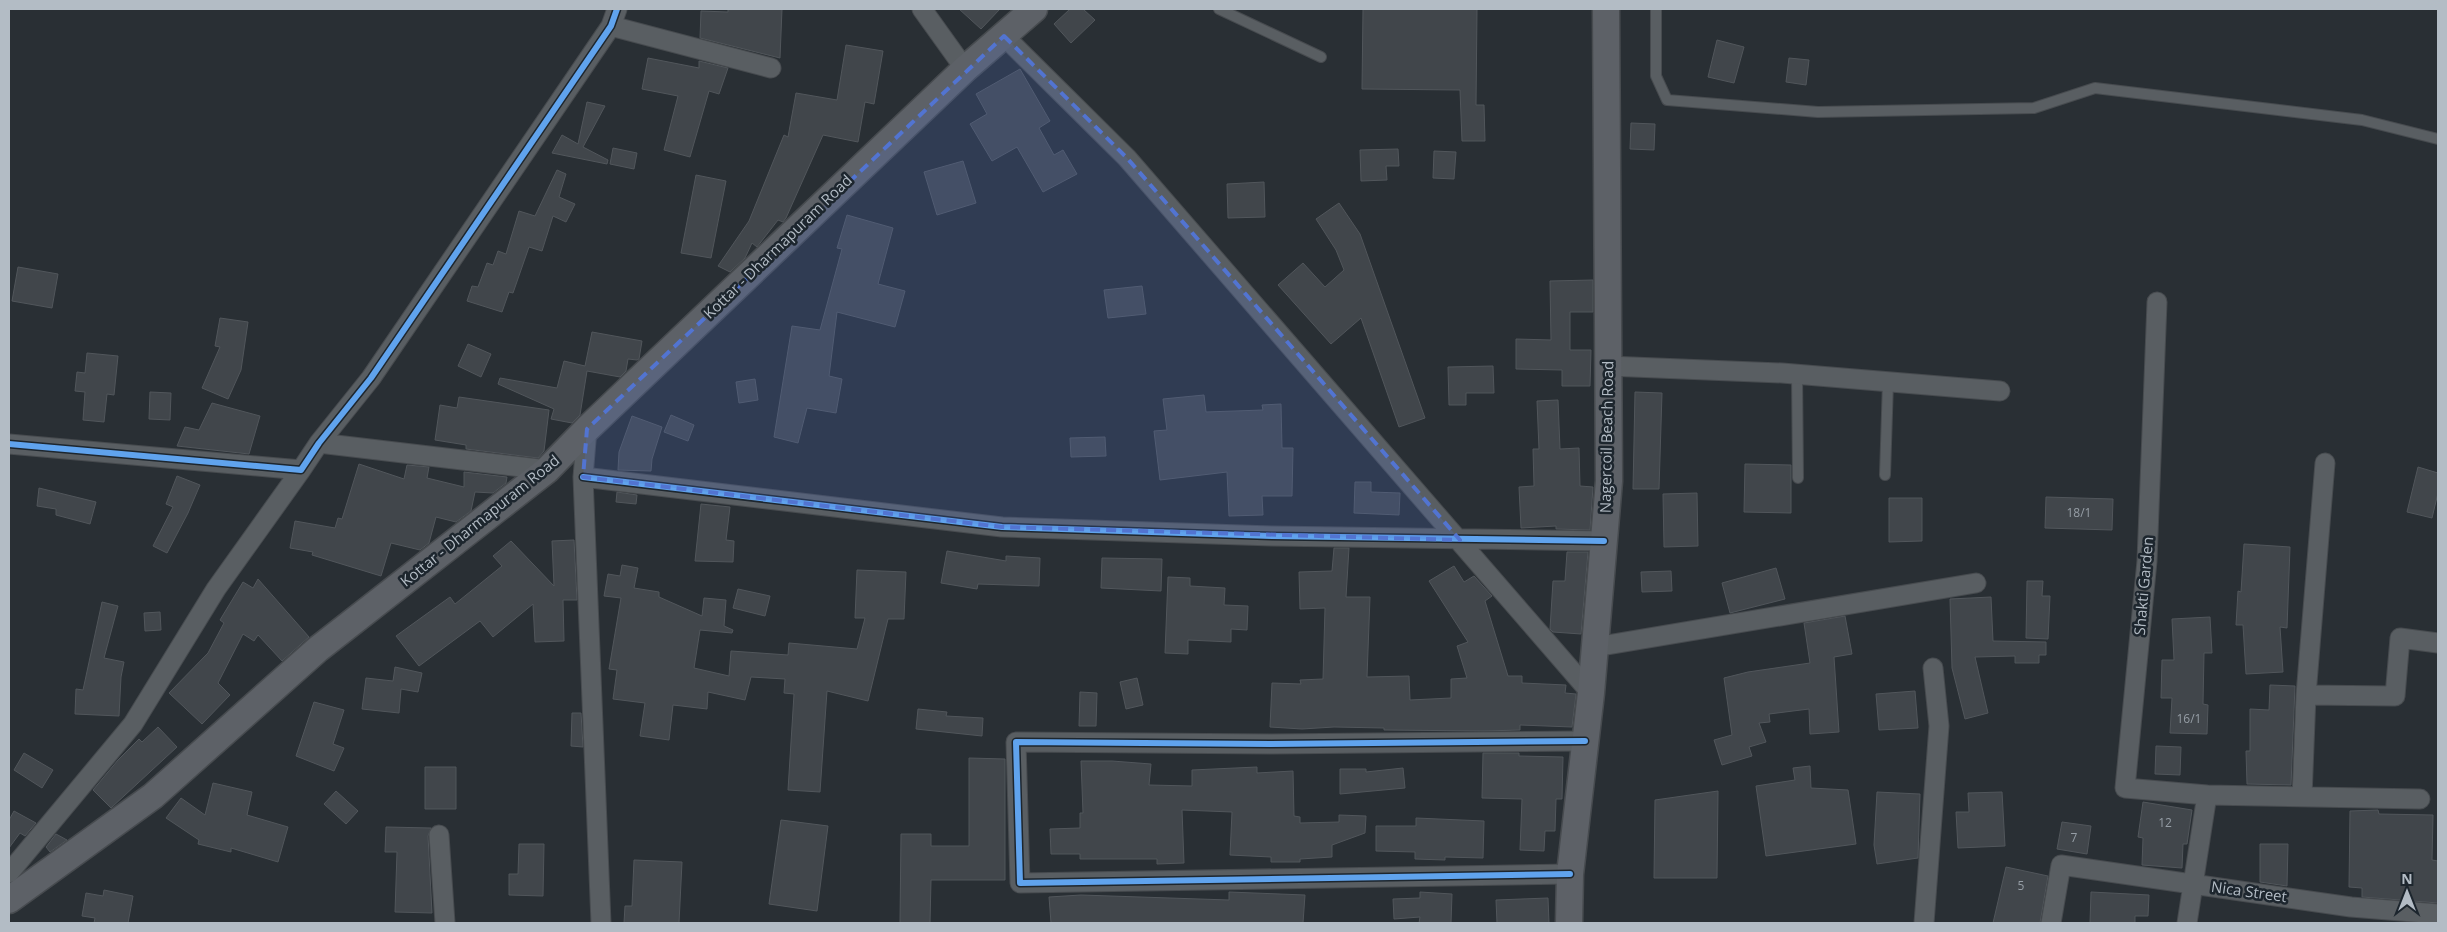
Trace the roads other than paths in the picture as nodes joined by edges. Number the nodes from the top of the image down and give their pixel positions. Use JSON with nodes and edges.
{"nodes":[{"id":1,"x":922,"y":9,"type":"edge"},
{"id":2,"x":1034,"y":9,"type":"edge"},
{"id":3,"x":1220,"y":9,"type":"edge"},
{"id":4,"x":1606,"y":9,"type":"edge"},
{"id":5,"x":1656,"y":9,"type":"edge"},
{"id":6,"x":614,"y":17,"type":"edge"},
{"id":7,"x":1004,"y":36,"type":"junction"},
{"id":8,"x":1321,"y":57,"type":"dead end"},
{"id":9,"x":771,"y":68,"type":"dead end"},
{"id":10,"x":966,"y":69,"type":"junction"},
{"id":11,"x":2438,"y":138,"type":"edge"},
{"id":12,"x":2157,"y":302,"type":"dead end"},
{"id":13,"x":1608,"y":366,"type":"junction"},
{"id":14,"x":1798,"y":374,"type":"junction"},
{"id":15,"x":1888,"y":382,"type":"junction"},
{"id":16,"x":2000,"y":391,"type":"dead end"},
{"id":17,"x":586,"y":429,"type":"junction"},
{"id":18,"x":318,"y":443,"type":"junction"},
{"id":19,"x":9,"y":444,"type":"edge"},
{"id":20,"x":2324,"y":463,"type":"dead end"},
{"id":21,"x":300,"y":470,"type":"junction"},
{"id":22,"x":547,"y":470,"type":"junction"},
{"id":23,"x":1885,"y":475,"type":"dead end"},
{"id":24,"x":582,"y":477,"type":"junction"},
{"id":25,"x":1798,"y":478,"type":"dead end"},
{"id":26,"x":1460,"y":540,"type":"junction"},
{"id":27,"x":1604,"y":541,"type":"junction"},
{"id":28,"x":1976,"y":583,"type":"dead end"},
{"id":29,"x":2438,"y":643,"type":"edge"},
{"id":30,"x":1595,"y":646,"type":"junction"},
{"id":31,"x":1933,"y":668,"type":"dead end"},
{"id":32,"x":1591,"y":693,"type":"junction"},
{"id":33,"x":2306,"y":695,"type":"junction"},
{"id":34,"x":1585,"y":741,"type":"junction"},
{"id":35,"x":2207,"y":794,"type":"junction"},
{"id":36,"x":2302,"y":797,"type":"junction"},
{"id":37,"x":2420,"y":799,"type":"dead end"},
{"id":38,"x":439,"y":835,"type":"dead end"},
{"id":39,"x":9,"y":874,"type":"edge"},
{"id":40,"x":1570,"y":874,"type":"junction"},
{"id":41,"x":2194,"y":884,"type":"junction"},
{"id":42,"x":9,"y":900,"type":"edge"},
{"id":43,"x":2438,"y":914,"type":"edge"},
{"id":44,"x":2350,"y":915,"type":"edge"},
{"id":45,"x":445,"y":923,"type":"edge"},
{"id":46,"x":601,"y":923,"type":"edge"},
{"id":47,"x":1569,"y":923,"type":"edge"},
{"id":48,"x":1924,"y":923,"type":"edge"},
{"id":49,"x":2051,"y":923,"type":"edge"},
{"id":50,"x":2188,"y":923,"type":"edge"}],
"edges":[{"from":1,"to":10,"type":"street"},
{"from":2,"to":7,"type":"main road","name":"Kottar - Dharmapuram Road"},
{"from":3,"to":8,"type":"lane"},
{"from":4,"to":13,"type":"main road","name":"Nagercoil Beach Road"},
{"from":5,"to":11,"type":"lane"},
{"from":6,"to":9,"type":"street"},
{"from":6,"to":18,"type":"street"},
{"from":7,"to":10,"type":"main road","name":"Kottar - Dharmapuram Road"},
{"from":7,"to":26,"type":"street"},
{"from":10,"to":17,"type":"main road","name":"Kottar - Dharmapuram Road"},
{"from":12,"to":35,"type":"street","name":"Shakti Garden"},
{"from":13,"to":14,"type":"street"},
{"from":13,"to":27,"type":"main road","name":"Nagercoil Beach Road"},
{"from":14,"to":15,"type":"street"},
{"from":14,"to":25,"type":"lane"},
{"from":15,"to":16,"type":"street"},
{"from":15,"to":23,"type":"lane"},
{"from":17,"to":22,"type":"main road","name":"Kottar - Dharmapuram Road"},
{"from":17,"to":24,"type":"street"},
{"from":18,"to":21,"type":"street"},
{"from":18,"to":22,"type":"street"},
{"from":19,"to":21,"type":"street"},
{"from":20,"to":33,"type":"street"},
{"from":21,"to":39,"type":"street"},
{"from":22,"to":42,"type":"main road","name":"Kottar - Dharmapuram Road"},
{"from":24,"to":26,"type":"street"},
{"from":24,"to":46,"type":"street"},
{"from":26,"to":27,"type":"street"},
{"from":26,"to":32,"type":"street"},
{"from":27,"to":30,"type":"main road","name":"Nagercoil Beach Road"},
{"from":28,"to":30,"type":"street"},
{"from":29,"to":33,"type":"street"},
{"from":30,"to":32,"type":"main road","name":"Nagercoil Beach Road"},
{"from":31,"to":48,"type":"street"},
{"from":32,"to":34,"type":"main road","name":"Nagercoil Beach Road"},
{"from":33,"to":36,"type":"street"},
{"from":34,"to":40,"type":"main road","name":"Nagercoil Beach Road"},
{"from":34,"to":40,"type":"street"},
{"from":35,"to":36,"type":"street"},
{"from":35,"to":41,"type":"street"},
{"from":36,"to":37,"type":"street"},
{"from":38,"to":45,"type":"street"},
{"from":40,"to":47,"type":"main road","name":"Nagercoil Beach Road"},
{"from":41,"to":44,"type":"street","name":"Nica Street"},
{"from":41,"to":49,"type":"street","name":"Nica Street"},
{"from":41,"to":50,"type":"street"},
{"from":43,"to":44,"type":"street","name":"Nica Street"}]}
